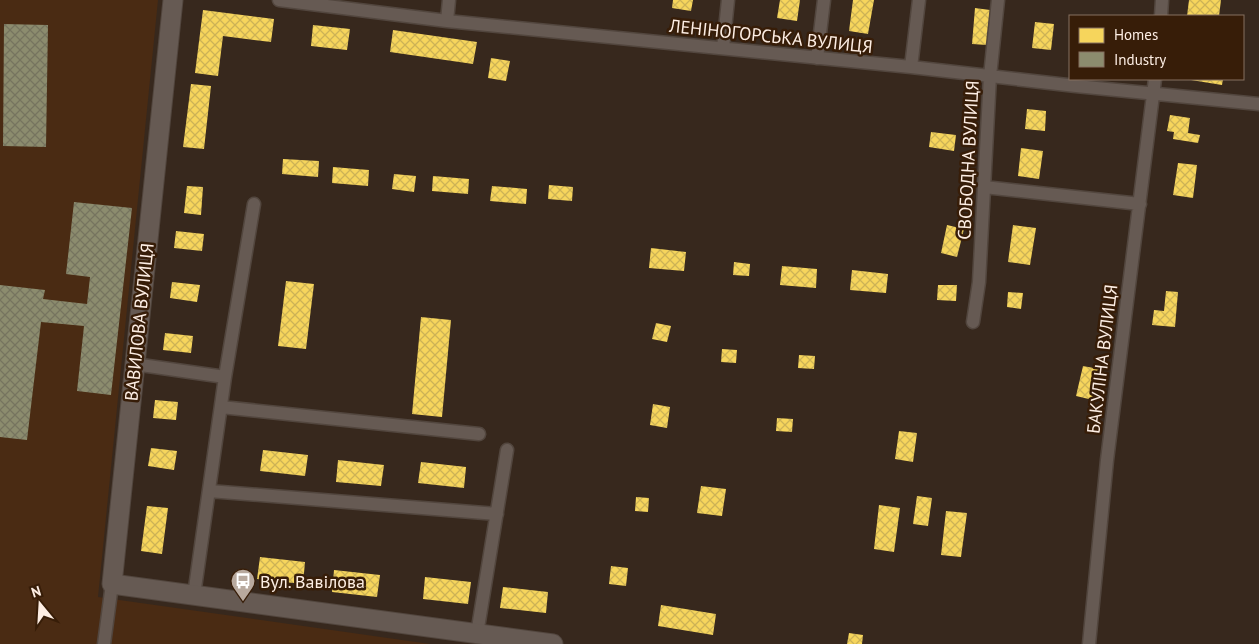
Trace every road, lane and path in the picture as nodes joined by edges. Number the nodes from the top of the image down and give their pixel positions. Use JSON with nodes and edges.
{"nodes":[{"id":1,"x":173,"y":0,"type":"edge"},
{"id":2,"x":279,"y":0,"type":"edge"},
{"id":3,"x":449,"y":0,"type":"edge"},
{"id":4,"x":728,"y":0,"type":"edge"},
{"id":5,"x":824,"y":0,"type":"edge"},
{"id":6,"x":919,"y":0,"type":"edge"},
{"id":7,"x":998,"y":0,"type":"edge"},
{"id":8,"x":1162,"y":0,"type":"edge"},
{"id":9,"x":369,"y":6,"type":"edge"},
{"id":10,"x":1161,"y":15,"type":"edge"},
{"id":11,"x":447,"y":21,"type":"junction"},
{"id":12,"x":722,"y":48,"type":"junction"},
{"id":13,"x":817,"y":58,"type":"junction"},
{"id":14,"x":911,"y":67,"type":"junction"},
{"id":15,"x":990,"y":76,"type":"junction"},
{"id":16,"x":1155,"y":80,"type":"edge"},
{"id":17,"x":1154,"y":94,"type":"junction"},
{"id":18,"x":1259,"y":104,"type":"edge"},
{"id":19,"x":984,"y":187,"type":"junction"},
{"id":20,"x":254,"y":204,"type":"dead end"},
{"id":21,"x":1140,"y":204,"type":"junction"},
{"id":22,"x":973,"y":322,"type":"dead end"},
{"id":23,"x":134,"y":364,"type":"junction"},
{"id":24,"x":225,"y":377,"type":"junction"},
{"id":25,"x":221,"y":407,"type":"junction"},
{"id":26,"x":478,"y":434,"type":"dead end"},
{"id":27,"x":507,"y":450,"type":"dead end"},
{"id":28,"x":209,"y":491,"type":"junction"},
{"id":29,"x":497,"y":514,"type":"junction"},
{"id":30,"x":112,"y":584,"type":"junction"},
{"id":31,"x":194,"y":595,"type":"junction"},
{"id":32,"x":478,"y":634,"type":"junction"},
{"id":33,"x":104,"y":644,"type":"edge"},
{"id":34,"x":553,"y":644,"type":"edge"},
{"id":35,"x":1089,"y":644,"type":"edge"}],
"edges":[{"from":1,"to":23,"type":"street","name":"ВАВИЛОВА ВУЛИЦЯ"},
{"from":2,"to":9,"type":"street","name":"ЛЕНІНОГОРСЬКА ВУЛИЦЯ"},
{"from":3,"to":11,"type":"street"},
{"from":4,"to":12,"type":"street"},
{"from":5,"to":13,"type":"street"},
{"from":6,"to":14,"type":"street"},
{"from":7,"to":15,"type":"street","name":"СВОБОДНА ВУЛИЦЯ"},
{"from":8,"to":10,"type":"street"},
{"from":9,"to":11,"type":"street","name":"ЛЕНІНОГОРСЬКА ВУЛИЦЯ"},
{"from":11,"to":12,"type":"street","name":"ЛЕНІНОГОРСЬКА ВУЛИЦЯ"},
{"from":12,"to":13,"type":"street","name":"ЛЕНІНОГОРСЬКА ВУЛИЦЯ"},
{"from":13,"to":14,"type":"street","name":"ЛЕНІНОГОРСЬКА ВУЛИЦЯ"},
{"from":14,"to":15,"type":"street","name":"ЛЕНІНОГОРСЬКА ВУЛИЦЯ"},
{"from":15,"to":17,"type":"street","name":"ЛЕНІНОГОРСЬКА ВУЛИЦЯ"},
{"from":15,"to":19,"type":"street","name":"СВОБОДНА ВУЛИЦЯ"},
{"from":16,"to":17,"type":"street","name":"БАКУЛІНА ВУЛИЦЯ"},
{"from":17,"to":18,"type":"street","name":"ЛЕНІНОГОРСЬКА ВУЛИЦЯ"},
{"from":17,"to":21,"type":"street","name":"БАКУЛІНА ВУЛИЦЯ"},
{"from":19,"to":21,"type":"street"},
{"from":19,"to":22,"type":"street","name":"СВОБОДНА ВУЛИЦЯ"},
{"from":20,"to":24,"type":"street"},
{"from":21,"to":35,"type":"street","name":"БАКУЛІНА ВУЛИЦЯ"},
{"from":23,"to":24,"type":"street"},
{"from":23,"to":30,"type":"street","name":"ВАВИЛОВА ВУЛИЦЯ"},
{"from":24,"to":25,"type":"street"},
{"from":25,"to":26,"type":"street"},
{"from":25,"to":28,"type":"street"},
{"from":27,"to":29,"type":"street"},
{"from":28,"to":29,"type":"street"},
{"from":28,"to":31,"type":"street"},
{"from":29,"to":32,"type":"street"},
{"from":30,"to":31,"type":"street"},
{"from":30,"to":33,"type":"street","name":"ВАВИЛОВА ВУЛИЦЯ"},
{"from":31,"to":32,"type":"street"},
{"from":32,"to":34,"type":"street"}]}
